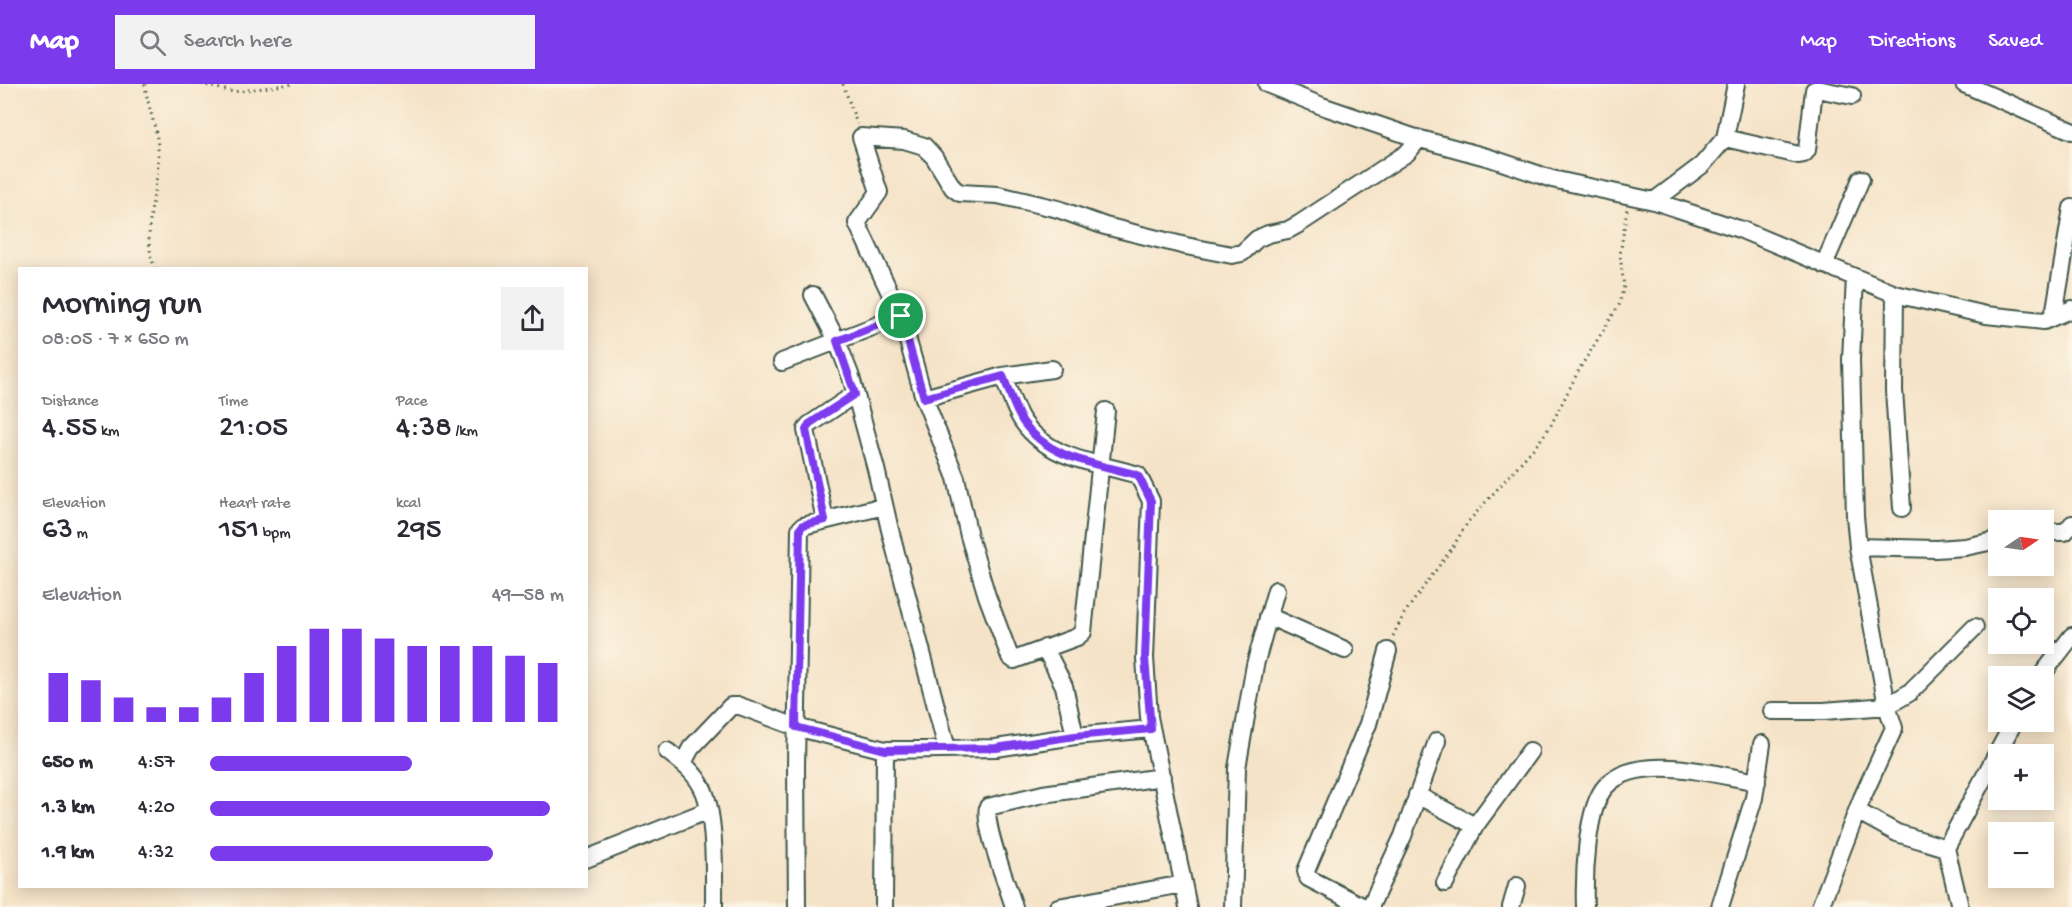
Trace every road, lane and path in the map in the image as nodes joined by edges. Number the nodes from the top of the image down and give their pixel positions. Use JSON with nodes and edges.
{"nodes":[{"id":1,"x":145,"y":84,"type":"edge"},
{"id":2,"x":201,"y":84,"type":"edge"},
{"id":3,"x":293,"y":84,"type":"edge"},
{"id":4,"x":843,"y":84,"type":"edge"},
{"id":5,"x":1267,"y":84,"type":"edge"},
{"id":6,"x":1736,"y":84,"type":"edge"},
{"id":7,"x":1964,"y":84,"type":"edge"},
{"id":8,"x":1852,"y":96,"type":"dead end"},
{"id":9,"x":2072,"y":131,"type":"edge"},
{"id":10,"x":861,"y":137,"type":"junction"},
{"id":11,"x":1725,"y":138,"type":"junction"},
{"id":12,"x":1419,"y":139,"type":"junction"},
{"id":13,"x":1861,"y":179,"type":"dead end"},
{"id":14,"x":1629,"y":196,"type":"junction"},
{"id":15,"x":1654,"y":201,"type":"junction"},
{"id":16,"x":2072,"y":208,"type":"edge"},
{"id":17,"x":1824,"y":265,"type":"junction"},
{"id":18,"x":155,"y":267,"type":"edge"},
{"id":19,"x":1855,"y":277,"type":"junction"},
{"id":20,"x":1895,"y":294,"type":"junction"},
{"id":21,"x":813,"y":295,"type":"dead end"},
{"id":22,"x":2061,"y":314,"type":"edge"},
{"id":23,"x":901,"y":316,"type":"junction"},
{"id":24,"x":837,"y":341,"type":"junction"},
{"id":25,"x":782,"y":362,"type":"dead end"},
{"id":26,"x":1052,"y":369,"type":"dead end"},
{"id":27,"x":1003,"y":376,"type":"junction"},
{"id":28,"x":855,"y":394,"type":"junction"},
{"id":29,"x":924,"y":398,"type":"junction"},
{"id":30,"x":1106,"y":411,"type":"dead end"},
{"id":31,"x":1101,"y":464,"type":"junction"},
{"id":32,"x":884,"y":506,"type":"junction"},
{"id":33,"x":1902,"y":508,"type":"dead end"},
{"id":34,"x":825,"y":520,"type":"junction"},
{"id":35,"x":1988,"y":542,"type":"edge"},
{"id":36,"x":1858,"y":547,"type":"junction"},
{"id":37,"x":1276,"y":590,"type":"dead end"},
{"id":38,"x":1268,"y":616,"type":"junction"},
{"id":39,"x":1975,"y":627,"type":"dead end"},
{"id":40,"x":2072,"y":636,"type":"edge"},
{"id":41,"x":1045,"y":648,"type":"junction"},
{"id":42,"x":1345,"y":650,"type":"dead end"},
{"id":43,"x":1388,"y":651,"type":"joint"},
{"id":44,"x":2049,"y":666,"type":"edge"},
{"id":45,"x":1772,"y":711,"type":"dead end"},
{"id":46,"x":1890,"y":715,"type":"junction"},
{"id":47,"x":796,"y":727,"type":"junction"},
{"id":48,"x":1151,"y":729,"type":"junction"},
{"id":49,"x":2009,"y":732,"type":"edge"},
{"id":50,"x":1075,"y":736,"type":"junction"},
{"id":51,"x":1437,"y":741,"type":"dead end"},
{"id":52,"x":1762,"y":744,"type":"dead end"},
{"id":53,"x":947,"y":749,"type":"junction"},
{"id":54,"x":885,"y":750,"type":"junction"},
{"id":55,"x":667,"y":751,"type":"dead end"},
{"id":56,"x":1530,"y":751,"type":"dead end"},
{"id":57,"x":683,"y":763,"type":"junction"},
{"id":58,"x":1162,"y":777,"type":"junction"},
{"id":59,"x":1758,"y":782,"type":"junction"},
{"id":60,"x":1417,"y":795,"type":"junction"},
{"id":61,"x":709,"y":810,"type":"junction"},
{"id":62,"x":1857,"y":811,"type":"junction"},
{"id":63,"x":1475,"y":826,"type":"junction"},
{"id":64,"x":1946,"y":848,"type":"junction"},
{"id":65,"x":588,"y":859,"type":"edge"},
{"id":66,"x":1445,"y":883,"type":"dead end"},
{"id":67,"x":1184,"y":884,"type":"junction"},
{"id":68,"x":1517,"y":886,"type":"dead end"},
{"id":69,"x":714,"y":907,"type":"edge"},
{"id":70,"x":797,"y":907,"type":"edge"},
{"id":71,"x":884,"y":907,"type":"edge"},
{"id":72,"x":1014,"y":907,"type":"edge"},
{"id":73,"x":1058,"y":907,"type":"edge"},
{"id":74,"x":1188,"y":907,"type":"edge"},
{"id":75,"x":1233,"y":907,"type":"edge"},
{"id":76,"x":1364,"y":907,"type":"edge"},
{"id":77,"x":1370,"y":907,"type":"edge"},
{"id":78,"x":1511,"y":907,"type":"edge"},
{"id":79,"x":1585,"y":907,"type":"edge"},
{"id":80,"x":1720,"y":907,"type":"edge"},
{"id":81,"x":1820,"y":907,"type":"edge"},
{"id":82,"x":1960,"y":907,"type":"edge"}],
"edges":[{"from":1,"to":18,"type":"path"},
{"from":2,"to":3,"type":"path"},
{"from":4,"to":10,"type":"path"},
{"from":5,"to":12,"type":"street"},
{"from":6,"to":11,"type":"street"},
{"from":7,"to":9,"type":"street"},
{"from":8,"to":11,"type":"street"},
{"from":10,"to":12,"type":"street"},
{"from":10,"to":23,"type":"street"},
{"from":11,"to":15,"type":"street"},
{"from":12,"to":14,"type":"street"},
{"from":13,"to":17,"type":"street"},
{"from":14,"to":15,"type":"street"},
{"from":14,"to":43,"type":"path"},
{"from":15,"to":17,"type":"street"},
{"from":16,"to":22,"type":"street"},
{"from":17,"to":19,"type":"street"},
{"from":19,"to":20,"type":"street"},
{"from":19,"to":36,"type":"street"},
{"from":20,"to":22,"type":"street"},
{"from":20,"to":33,"type":"street"},
{"from":21,"to":24,"type":"street"},
{"from":23,"to":24,"type":"street"},
{"from":23,"to":29,"type":"street"},
{"from":24,"to":25,"type":"street"},
{"from":24,"to":28,"type":"street"},
{"from":26,"to":27,"type":"street"},
{"from":27,"to":29,"type":"street"},
{"from":27,"to":31,"type":"street"},
{"from":28,"to":32,"type":"street"},
{"from":28,"to":34,"type":"street"},
{"from":29,"to":41,"type":"street"},
{"from":30,"to":31,"type":"street"},
{"from":31,"to":41,"type":"street"},
{"from":31,"to":48,"type":"street"},
{"from":32,"to":34,"type":"street"},
{"from":32,"to":53,"type":"street"},
{"from":34,"to":47,"type":"street"},
{"from":35,"to":36,"type":"street"},
{"from":36,"to":46,"type":"street"},
{"from":37,"to":38,"type":"street"},
{"from":38,"to":42,"type":"street"},
{"from":38,"to":75,"type":"street"},
{"from":39,"to":46,"type":"street"},
{"from":40,"to":44,"type":"street"},
{"from":41,"to":50,"type":"street"},
{"from":43,"to":76,"type":"street"},
{"from":45,"to":46,"type":"street"},
{"from":46,"to":62,"type":"street"},
{"from":47,"to":54,"type":"street"},
{"from":47,"to":57,"type":"street"},
{"from":47,"to":70,"type":"street"},
{"from":48,"to":50,"type":"street"},
{"from":48,"to":58,"type":"street"},
{"from":49,"to":64,"type":"street"},
{"from":50,"to":53,"type":"street"},
{"from":51,"to":60,"type":"street"},
{"from":52,"to":59,"type":"street"},
{"from":53,"to":54,"type":"street"},
{"from":54,"to":71,"type":"street"},
{"from":55,"to":57,"type":"street"},
{"from":56,"to":63,"type":"street"},
{"from":57,"to":61,"type":"street"},
{"from":58,"to":67,"type":"street"},
{"from":58,"to":72,"type":"street"},
{"from":59,"to":79,"type":"street"},
{"from":59,"to":80,"type":"street"},
{"from":60,"to":63,"type":"street"},
{"from":60,"to":77,"type":"street"},
{"from":61,"to":65,"type":"street"},
{"from":61,"to":69,"type":"street"},
{"from":62,"to":64,"type":"street"},
{"from":62,"to":81,"type":"street"},
{"from":63,"to":66,"type":"street"},
{"from":64,"to":82,"type":"street"},
{"from":67,"to":73,"type":"street"},
{"from":67,"to":74,"type":"street"},
{"from":68,"to":78,"type":"street"}]}
